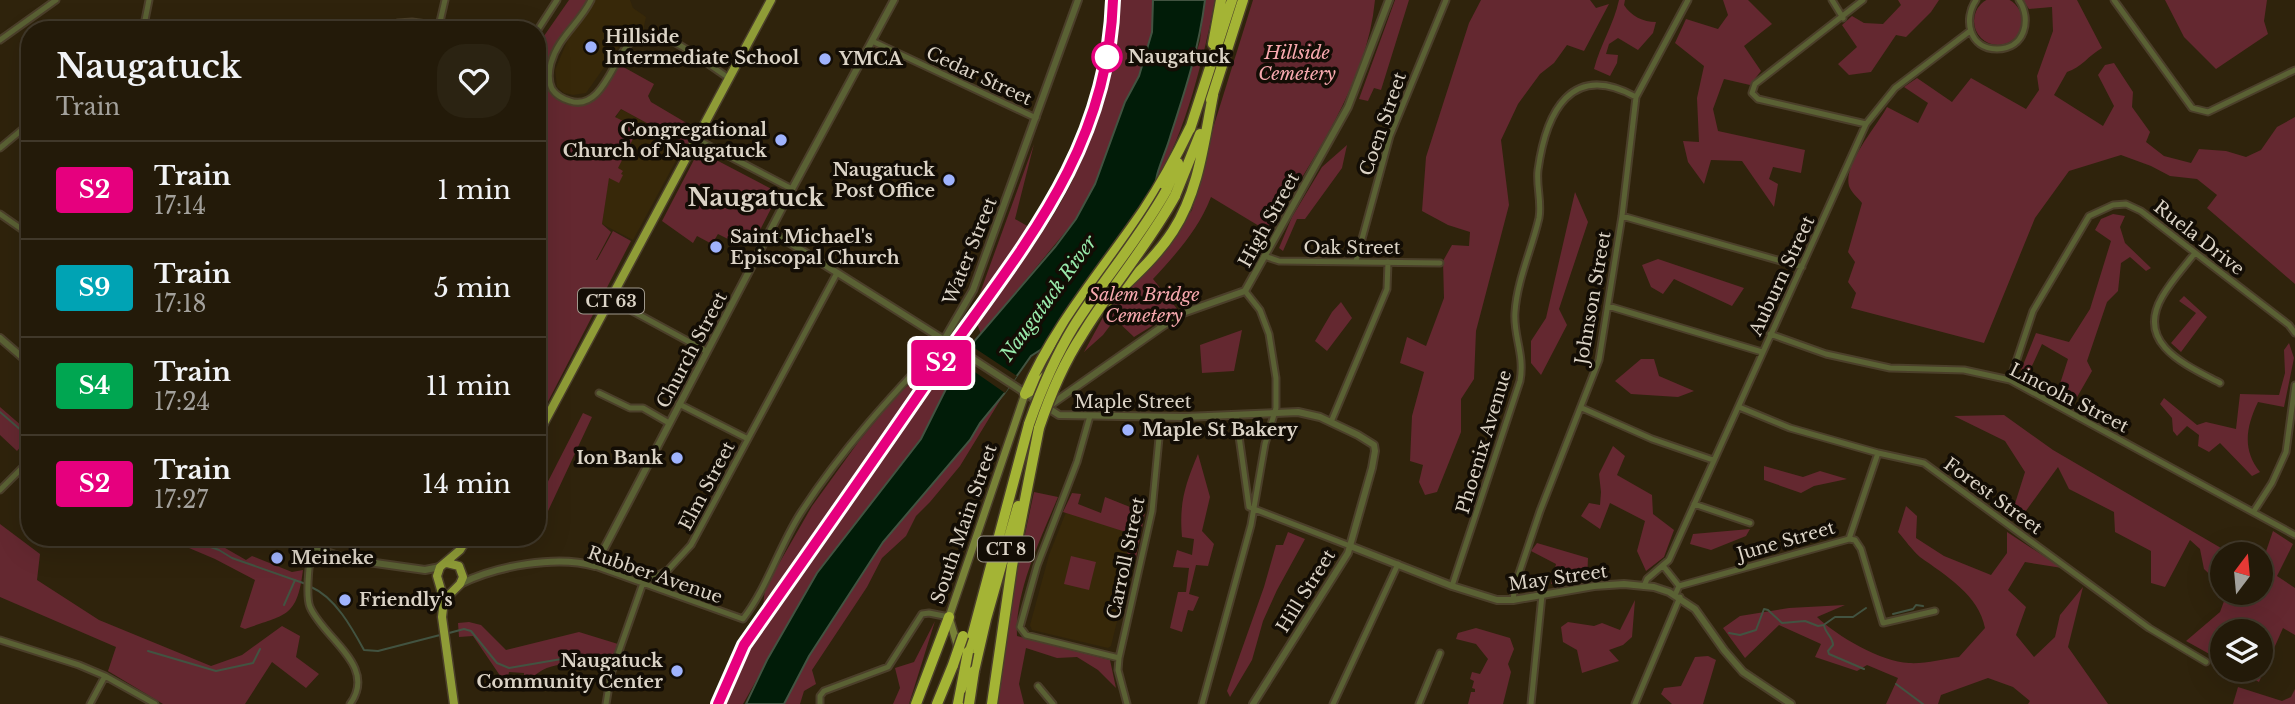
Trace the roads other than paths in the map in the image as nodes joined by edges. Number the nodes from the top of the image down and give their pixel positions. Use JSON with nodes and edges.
{"nodes":[{"id":1,"x":56,"y":0,"type":"edge"},
{"id":2,"x":149,"y":0,"type":"edge"},
{"id":3,"x":445,"y":0,"type":"edge"},
{"id":4,"x":557,"y":0,"type":"edge"},
{"id":5,"x":591,"y":0,"type":"edge"},
{"id":6,"x":894,"y":0,"type":"edge"},
{"id":7,"x":1078,"y":0,"type":"edge"},
{"id":8,"x":1222,"y":0,"type":"edge"},
{"id":9,"x":1232,"y":0,"type":"edge"},
{"id":10,"x":1243,"y":0,"type":"edge"},
{"id":11,"x":1250,"y":0,"type":"edge"},
{"id":12,"x":1383,"y":0,"type":"edge"},
{"id":13,"x":1389,"y":0,"type":"edge"},
{"id":14,"x":1446,"y":0,"type":"edge"},
{"id":15,"x":1688,"y":0,"type":"edge"},
{"id":16,"x":1832,"y":0,"type":"edge"},
{"id":17,"x":1863,"y":0,"type":"edge"},
{"id":18,"x":1976,"y":0,"type":"edge"},
{"id":19,"x":2019,"y":0,"type":"edge"},
{"id":20,"x":2114,"y":0,"type":"edge"},
{"id":21,"x":769,"y":1,"type":"edge"},
{"id":22,"x":1843,"y":18,"type":"junction"},
{"id":23,"x":1382,"y":20,"type":"junction"},
{"id":24,"x":27,"y":21,"type":"edge"},
{"id":25,"x":145,"y":21,"type":"edge"},
{"id":26,"x":440,"y":21,"type":"edge"},
{"id":27,"x":543,"y":21,"type":"edge"},
{"id":28,"x":21,"y":25,"type":"edge"},
{"id":29,"x":1970,"y":31,"type":"junction"},
{"id":30,"x":0,"y":40,"type":"edge"},
{"id":31,"x":872,"y":41,"type":"junction"},
{"id":32,"x":1225,"y":59,"type":"junction"},
{"id":33,"x":2295,"y":70,"type":"edge"},
{"id":34,"x":729,"y":78,"type":"junction"},
{"id":35,"x":1207,"y":80,"type":"junction"},
{"id":36,"x":1213,"y":95,"type":"junction"},
{"id":37,"x":1636,"y":97,"type":"junction"},
{"id":38,"x":1036,"y":118,"type":"junction"},
{"id":39,"x":1866,"y":124,"type":"junction"},
{"id":40,"x":21,"y":130,"type":"edge"},
{"id":41,"x":696,"y":139,"type":"junction"},
{"id":42,"x":0,"y":148,"type":"edge"},
{"id":43,"x":792,"y":189,"type":"junction"},
{"id":44,"x":1167,"y":191,"type":"junction"},
{"id":45,"x":0,"y":214,"type":"edge"},
{"id":46,"x":1622,"y":216,"type":"junction"},
{"id":47,"x":21,"y":227,"type":"edge"},
{"id":48,"x":771,"y":231,"type":"junction"},
{"id":49,"x":2195,"y":253,"type":"junction"},
{"id":50,"x":1264,"y":256,"type":"junction"},
{"id":51,"x":1356,"y":261,"type":"junction"},
{"id":52,"x":1388,"y":262,"type":"junction"},
{"id":53,"x":1440,"y":263,"type":"dead end"},
{"id":54,"x":1802,"y":267,"type":"junction"},
{"id":55,"x":837,"y":273,"type":"junction"},
{"id":56,"x":1245,"y":291,"type":"junction"},
{"id":57,"x":612,"y":300,"type":"junction"},
{"id":58,"x":1608,"y":306,"type":"junction"},
{"id":59,"x":2295,"y":333,"type":"edge"},
{"id":60,"x":1770,"y":334,"type":"junction"},
{"id":61,"x":0,"y":338,"type":"edge"},
{"id":62,"x":944,"y":340,"type":"junction"},
{"id":63,"x":706,"y":351,"type":"junction"},
{"id":64,"x":1762,"y":352,"type":"junction"},
{"id":65,"x":21,"y":356,"type":"edge"},
{"id":66,"x":2010,"y":380,"type":"junction"},
{"id":67,"x":2220,"y":383,"type":"dead end"},
{"id":68,"x":2295,"y":385,"type":"edge"},
{"id":69,"x":599,"y":393,"type":"dead end"},
{"id":70,"x":1024,"y":394,"type":"junction"},
{"id":71,"x":679,"y":404,"type":"junction"},
{"id":72,"x":1739,"y":407,"type":"junction"},
{"id":73,"x":1582,"y":408,"type":"junction"},
{"id":74,"x":1047,"y":409,"type":"junction"},
{"id":75,"x":1275,"y":413,"type":"junction"},
{"id":76,"x":1236,"y":415,"type":"junction"},
{"id":77,"x":1090,"y":416,"type":"junction"},
{"id":78,"x":1161,"y":417,"type":"junction"},
{"id":79,"x":546,"y":420,"type":"edge"},
{"id":80,"x":1331,"y":422,"type":"junction"},
{"id":81,"x":669,"y":423,"type":"junction"},
{"id":82,"x":1034,"y":426,"type":"junction"},
{"id":83,"x":748,"y":439,"type":"junction"},
{"id":84,"x":1374,"y":445,"type":"joint"},
{"id":85,"x":1878,"y":453,"type":"junction"},
{"id":86,"x":1713,"y":460,"type":"junction"},
{"id":87,"x":21,"y":469,"type":"edge"},
{"id":88,"x":0,"y":490,"type":"edge"},
{"id":89,"x":1694,"y":504,"type":"junction"},
{"id":90,"x":1254,"y":510,"type":"junction"},
{"id":91,"x":2255,"y":511,"type":"junction"},
{"id":92,"x":1750,"y":523,"type":"dead end"},
{"id":93,"x":2295,"y":535,"type":"edge"},
{"id":94,"x":1849,"y":539,"type":"junction"},
{"id":95,"x":306,"y":546,"type":"edge"},
{"id":96,"x":462,"y":546,"type":"edge"},
{"id":97,"x":1350,"y":546,"type":"junction"},
{"id":98,"x":311,"y":548,"type":"junction"},
{"id":99,"x":460,"y":550,"type":"junction"},
{"id":100,"x":993,"y":554,"type":"junction"},
{"id":101,"x":1398,"y":564,"type":"junction"},
{"id":102,"x":444,"y":565,"type":"junction"},
{"id":103,"x":595,"y":566,"type":"junction"},
{"id":104,"x":1664,"y":567,"type":"junction"},
{"id":105,"x":460,"y":568,"type":"junction"},
{"id":106,"x":425,"y":570,"type":"junction"},
{"id":107,"x":478,"y":575,"type":"junction"},
{"id":108,"x":439,"y":582,"type":"junction"},
{"id":109,"x":643,"y":583,"type":"junction"},
{"id":110,"x":1452,"y":586,"type":"junction"},
{"id":111,"x":1644,"y":586,"type":"junction"},
{"id":112,"x":1679,"y":586,"type":"junction"},
{"id":113,"x":457,"y":587,"type":"junction"},
{"id":114,"x":1542,"y":595,"type":"junction"},
{"id":115,"x":1678,"y":596,"type":"junction"},
{"id":116,"x":444,"y":600,"type":"junction"},
{"id":117,"x":1513,"y":600,"type":"junction"},
{"id":118,"x":1935,"y":611,"type":"dead end"},
{"id":119,"x":949,"y":617,"type":"junction"},
{"id":120,"x":740,"y":619,"type":"joint"},
{"id":121,"x":0,"y":640,"type":"edge"},
{"id":122,"x":1440,"y":653,"type":"dead end"},
{"id":123,"x":1119,"y":658,"type":"junction"},
{"id":124,"x":2206,"y":662,"type":"dead end"},
{"id":125,"x":105,"y":676,"type":"junction"},
{"id":126,"x":1038,"y":686,"type":"dead end"},
{"id":127,"x":1255,"y":703,"type":"edge"},
{"id":128,"x":90,"y":704,"type":"edge"},
{"id":129,"x":155,"y":704,"type":"edge"},
{"id":130,"x":350,"y":704,"type":"edge"},
{"id":131,"x":454,"y":704,"type":"edge"},
{"id":132,"x":606,"y":704,"type":"edge"},
{"id":133,"x":820,"y":704,"type":"edge"},
{"id":134,"x":916,"y":704,"type":"edge"},
{"id":135,"x":937,"y":704,"type":"edge"},
{"id":136,"x":958,"y":704,"type":"edge"},
{"id":137,"x":969,"y":704,"type":"edge"},
{"id":138,"x":976,"y":704,"type":"edge"},
{"id":139,"x":992,"y":704,"type":"edge"},
{"id":140,"x":1052,"y":704,"type":"edge"},
{"id":141,"x":1127,"y":704,"type":"edge"},
{"id":142,"x":1202,"y":704,"type":"edge"},
{"id":143,"x":1334,"y":704,"type":"edge"},
{"id":144,"x":1419,"y":704,"type":"edge"},
{"id":145,"x":1531,"y":704,"type":"edge"},
{"id":146,"x":1635,"y":704,"type":"edge"},
{"id":147,"x":1791,"y":704,"type":"edge"}],
"edges":[{"from":1,"to":24,"type":"street"},
{"from":2,"to":25,"type":"street"},
{"from":3,"to":26,"type":"street"},
{"from":4,"to":27,"type":"street"},
{"from":5,"to":34,"type":"street"},
{"from":6,"to":31,"type":"street","name":"Church Street"},
{"from":7,"to":38,"type":"street","name":"Water Street"},
{"from":8,"to":35,"type":"highway"},
{"from":9,"to":35,"type":"highway","number":"CT 8"},
{"from":10,"to":32,"type":"highway","number":"CT 8"},
{"from":11,"to":32,"type":"highway"},
{"from":12,"to":23,"type":"street"},
{"from":13,"to":23,"type":"street","name":"High Street"},
{"from":14,"to":51,"type":"street","name":"Coen Street"},
{"from":15,"to":37,"type":"street","name":"Johnson Street"},
{"from":16,"to":22,"type":"street"},
{"from":17,"to":22,"type":"street"},
{"from":18,"to":29,"type":"street"},
{"from":19,"to":29,"type":"street"},
{"from":20,"to":33,"type":"street"},
{"from":21,"to":34,"type":"main road","number":"CT 63"},
{"from":22,"to":39,"type":"street"},
{"from":23,"to":50,"type":"street","name":"High Street"},
{"from":28,"to":30,"type":"street"},
{"from":29,"to":39,"type":"street","name":"Auburn Street"},
{"from":31,"to":38,"type":"street","name":"Cedar Street"},
{"from":31,"to":43,"type":"street","name":"Church Street"},
{"from":32,"to":36,"type":"highway","number":"CT 8"},
{"from":34,"to":41,"type":"main road","number":"CT 63"},
{"from":35,"to":44,"type":"highway","number":"CT 8"},
{"from":36,"to":44,"type":"highway","number":"CT 8"},
{"from":36,"to":70,"type":"highway"},
{"from":37,"to":46,"type":"street","name":"Johnson Street"},
{"from":37,"to":110,"type":"street","name":"Phoenix Avenue"},
{"from":38,"to":62,"type":"street","name":"Water Street"},
{"from":39,"to":54,"type":"street","name":"Auburn Street"},
{"from":40,"to":42,"type":"street"},
{"from":41,"to":43,"type":"street"},
{"from":41,"to":57,"type":"main road","number":"CT 63"},
{"from":43,"to":48,"type":"street","name":"Church Street"},
{"from":44,"to":70,"type":"highway"},
{"from":44,"to":82,"type":"highway","number":"CT 8","bridge":true},
{"from":45,"to":47,"type":"street"},
{"from":46,"to":54,"type":"street"},
{"from":46,"to":58,"type":"street","name":"Johnson Street"},
{"from":48,"to":55,"type":"street","name":"Maple Street"},
{"from":48,"to":63,"type":"street","name":"Church Street"},
{"from":49,"to":59,"type":"street","name":"Ruela Drive"},
{"from":49,"to":66,"type":"street","name":"Ruela Drive"},
{"from":49,"to":67,"type":"street"},
{"from":50,"to":51,"type":"street","name":"Oak Street"},
{"from":50,"to":56,"type":"street","name":"High Street"},
{"from":51,"to":52,"type":"street","name":"Oak Street"},
{"from":52,"to":53,"type":"street","name":"Oak Street"},
{"from":52,"to":80,"type":"street"},
{"from":54,"to":60,"type":"street","name":"Auburn Street"},
{"from":55,"to":62,"type":"street","name":"Maple Street"},
{"from":55,"to":83,"type":"street","name":"Elm Street"},
{"from":56,"to":74,"type":"street"},
{"from":56,"to":75,"type":"street","name":"High Street"},
{"from":57,"to":63,"type":"street"},
{"from":57,"to":79,"type":"main road","number":"CT 63"},
{"from":58,"to":64,"type":"street"},
{"from":58,"to":73,"type":"street","name":"Johnson Street"},
{"from":60,"to":64,"type":"street","name":"Auburn Street"},
{"from":60,"to":66,"type":"street","name":"Lincoln Street"},
{"from":61,"to":65,"type":"street"},
{"from":62,"to":70,"type":"street","name":"Maple Street"},
{"from":62,"to":120,"type":"street","name":"Water Street"},
{"from":63,"to":71,"type":"street","name":"Church Street"},
{"from":64,"to":72,"type":"street","name":"Auburn Street"},
{"from":66,"to":91,"type":"street","name":"Lincoln Street"},
{"from":68,"to":91,"type":"street"},
{"from":69,"to":81,"type":"street"},
{"from":70,"to":74,"type":"street","name":"Maple Street"},
{"from":70,"to":119,"type":"main road","name":"South Main Street"},
{"from":71,"to":81,"type":"street","name":"Church Street"},
{"from":71,"to":83,"type":"street"},
{"from":72,"to":85,"type":"street","name":"Forest Street"},
{"from":72,"to":86,"type":"street","name":"Auburn Street"},
{"from":73,"to":86,"type":"street"},
{"from":73,"to":117,"type":"street","name":"Johnson Street"},
{"from":74,"to":77,"type":"street","name":"Maple Street"},
{"from":75,"to":76,"type":"street","name":"Maple Street"},
{"from":75,"to":80,"type":"street","name":"Maple Street"},
{"from":75,"to":90,"type":"street","name":"High Street"},
{"from":76,"to":78,"type":"street","name":"Maple Street"},
{"from":76,"to":90,"type":"street"},
{"from":77,"to":78,"type":"street","name":"Maple Street"},
{"from":77,"to":123,"type":"street"},
{"from":78,"to":123,"type":"street","name":"Carroll Street"},
{"from":80,"to":84,"type":"street","name":"Maple Street"},
{"from":81,"to":103,"type":"street","name":"Church Street"},
{"from":82,"to":100,"type":"highway","number":"CT 8"},
{"from":82,"to":137,"type":"highway","number":"CT 8","bridge":true},
{"from":82,"to":139,"type":"highway"},
{"from":83,"to":109,"type":"street","name":"Elm Street"},
{"from":84,"to":97,"type":"street","name":"Hill Street"},
{"from":85,"to":94,"type":"street"},
{"from":85,"to":124,"type":"street","name":"Forest Street"},
{"from":86,"to":89,"type":"street","name":"Auburn Street"},
{"from":87,"to":88,"type":"street"},
{"from":89,"to":92,"type":"street"},
{"from":89,"to":104,"type":"street","name":"Auburn Street"},
{"from":90,"to":97,"type":"street","name":"May Street"},
{"from":90,"to":142,"type":"street","name":"High Street"},
{"from":91,"to":93,"type":"street","name":"Lincoln Street"},
{"from":94,"to":112,"type":"street","name":"June Street"},
{"from":94,"to":118,"type":"street","name":"June Street"},
{"from":95,"to":98,"type":"street"},
{"from":96,"to":99,"type":"main road"},
{"from":97,"to":101,"type":"street","name":"May Street"},
{"from":97,"to":127,"type":"street","name":"Hill Street"},
{"from":98,"to":106,"type":"street"},
{"from":98,"to":130,"type":"street"},
{"from":99,"to":102,"type":"main road"},
{"from":99,"to":105,"type":"main road"},
{"from":100,"to":135,"type":"highway","bridge":true},
{"from":100,"to":136,"type":"highway","number":"CT 8","bridge":true},
{"from":101,"to":110,"type":"street","name":"May Street"},
{"from":101,"to":143,"type":"street"},
{"from":102,"to":105,"type":"main road"},
{"from":102,"to":106,"type":"street"},
{"from":102,"to":108,"type":"main road"},
{"from":103,"to":107,"type":"street","name":"Rubber Avenue"},
{"from":103,"to":109,"type":"street","name":"Rubber Avenue"},
{"from":104,"to":111,"type":"street","name":"Auburn Street"},
{"from":104,"to":112,"type":"street"},
{"from":105,"to":107,"type":"street","name":"Rubber Avenue"},
{"from":105,"to":113,"type":"main road"},
{"from":106,"to":108,"type":"street"},
{"from":107,"to":113,"type":"street","name":"Rubber Avenue"},
{"from":108,"to":113,"type":"main road"},
{"from":108,"to":116,"type":"main road"},
{"from":109,"to":120,"type":"street","name":"Rubber Avenue"},
{"from":109,"to":132,"type":"street"},
{"from":110,"to":117,"type":"street","name":"May Street"},
{"from":111,"to":114,"type":"street","name":"May Street"},
{"from":111,"to":115,"type":"street","name":"May Street"},
{"from":112,"to":115,"type":"street"},
{"from":113,"to":116,"type":"main road"},
{"from":114,"to":117,"type":"street","name":"May Street"},
{"from":114,"to":145,"type":"street"},
{"from":115,"to":146,"type":"street"},
{"from":115,"to":147,"type":"street","name":"May Street"},
{"from":116,"to":131,"type":"main road"},
{"from":119,"to":133,"type":"street"},
{"from":119,"to":134,"type":"highway"},
{"from":119,"to":138,"type":"main road","name":"South Main Street"},
{"from":121,"to":125,"type":"street"},
{"from":122,"to":144,"type":"street"},
{"from":123,"to":141,"type":"street","name":"Carroll Street"},
{"from":125,"to":128,"type":"street"},
{"from":125,"to":129,"type":"street"},
{"from":126,"to":140,"type":"street"}]}
